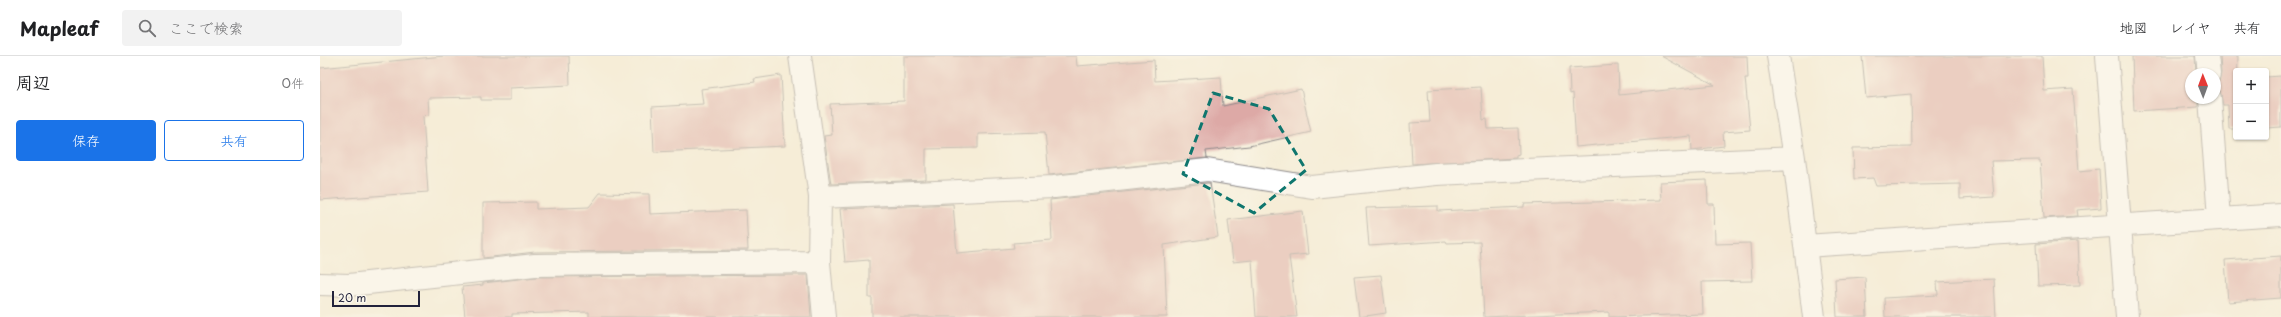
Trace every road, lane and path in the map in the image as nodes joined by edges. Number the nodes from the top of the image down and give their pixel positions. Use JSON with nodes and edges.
{"nodes":[{"id":1,"x":800,"y":56,"type":"edge"},
{"id":2,"x":1778,"y":56,"type":"edge"},
{"id":3,"x":2107,"y":56,"type":"edge"},
{"id":4,"x":2207,"y":56,"type":"edge"},
{"id":5,"x":2208,"y":68,"type":"edge"},
{"id":6,"x":2210,"y":104,"type":"edge"},
{"id":7,"x":1794,"y":158,"type":"junction"},
{"id":8,"x":820,"y":197,"type":"junction"},
{"id":9,"x":2281,"y":215,"type":"edge"},
{"id":10,"x":2219,"y":218,"type":"junction"},
{"id":11,"x":2120,"y":224,"type":"junction"},
{"id":12,"x":1805,"y":246,"type":"junction"},
{"id":13,"x":819,"y":262,"type":"junction"},
{"id":14,"x":320,"y":284,"type":"edge"},
{"id":15,"x":824,"y":317,"type":"edge"},
{"id":16,"x":1814,"y":317,"type":"edge"},
{"id":17,"x":2127,"y":317,"type":"edge"}],
"edges":[{"from":1,"to":8,"type":"street"},
{"from":2,"to":7,"type":"street"},
{"from":3,"to":11,"type":"street"},
{"from":4,"to":5,"type":"street"},
{"from":6,"to":10,"type":"street"},
{"from":7,"to":8,"type":"street"},
{"from":7,"to":12,"type":"street"},
{"from":8,"to":13,"type":"street"},
{"from":9,"to":10,"type":"street"},
{"from":10,"to":11,"type":"street"},
{"from":11,"to":12,"type":"street"},
{"from":11,"to":17,"type":"street"},
{"from":12,"to":16,"type":"street"},
{"from":13,"to":14,"type":"street"},
{"from":13,"to":15,"type":"street"}]}
